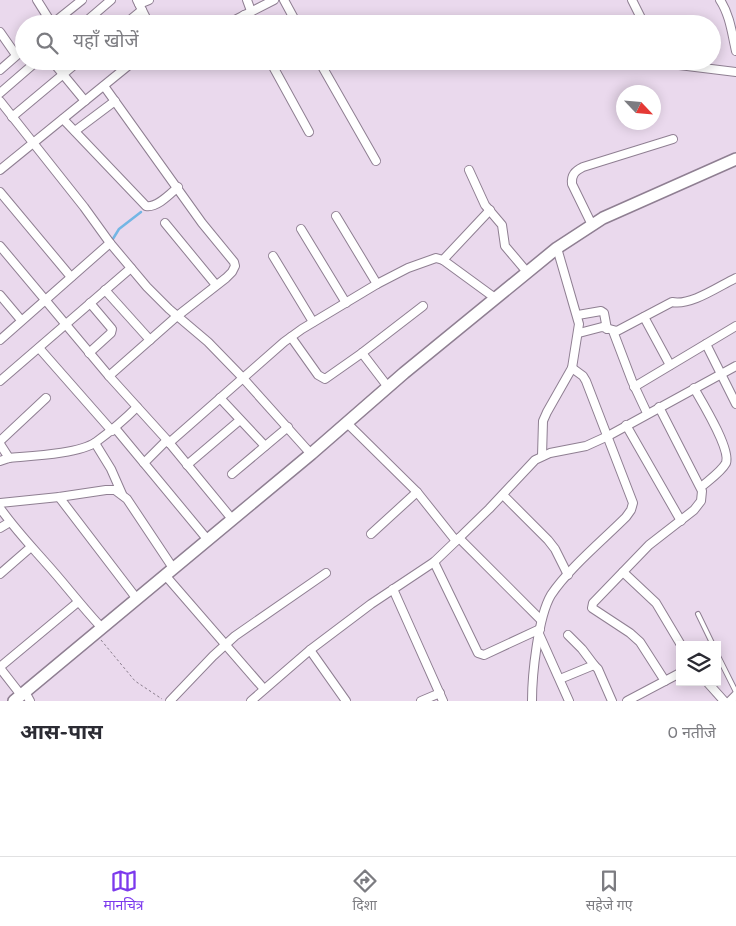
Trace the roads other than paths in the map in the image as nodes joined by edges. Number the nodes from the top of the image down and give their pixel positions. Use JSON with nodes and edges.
{"nodes":[{"id":1,"x":37,"y":0,"type":"edge"},
{"id":2,"x":82,"y":0,"type":"edge"},
{"id":3,"x":111,"y":0,"type":"edge"},
{"id":4,"x":149,"y":0,"type":"edge"},
{"id":5,"x":247,"y":0,"type":"edge"},
{"id":6,"x":274,"y":0,"type":"edge"},
{"id":7,"x":284,"y":0,"type":"edge"},
{"id":8,"x":632,"y":0,"type":"edge"},
{"id":9,"x":720,"y":0,"type":"edge"},
{"id":10,"x":140,"y":5,"type":"edge"},
{"id":11,"x":252,"y":11,"type":"junction"},
{"id":12,"x":46,"y":15,"type":"edge"},
{"id":13,"x":63,"y":15,"type":"edge"},
{"id":14,"x":93,"y":15,"type":"edge"},
{"id":15,"x":132,"y":15,"type":"edge"},
{"id":16,"x":244,"y":15,"type":"edge"},
{"id":17,"x":292,"y":15,"type":"edge"},
{"id":18,"x":640,"y":15,"type":"edge"},
{"id":19,"x":0,"y":32,"type":"edge"},
{"id":20,"x":736,"y":51,"type":"edge"},
{"id":21,"x":15,"y":54,"type":"edge"},
{"id":22,"x":15,"y":56,"type":"edge"},
{"id":23,"x":0,"y":70,"type":"edge"},
{"id":24,"x":27,"y":70,"type":"edge"},
{"id":25,"x":59,"y":70,"type":"edge"},
{"id":26,"x":67,"y":70,"type":"edge"},
{"id":27,"x":123,"y":70,"type":"edge"},
{"id":28,"x":275,"y":70,"type":"edge"},
{"id":29,"x":324,"y":70,"type":"edge"},
{"id":30,"x":720,"y":70,"type":"edge"},
{"id":31,"x":736,"y":72,"type":"edge"},
{"id":32,"x":62,"y":74,"type":"junction"},
{"id":33,"x":104,"y":86,"type":"junction"},
{"id":34,"x":0,"y":93,"type":"edge"},
{"id":35,"x":0,"y":101,"type":"edge"},
{"id":36,"x":85,"y":101,"type":"junction"},
{"id":37,"x":115,"y":101,"type":"junction"},
{"id":38,"x":12,"y":117,"type":"junction"},
{"id":39,"x":64,"y":119,"type":"junction"},
{"id":40,"x":75,"y":131,"type":"junction"},
{"id":41,"x":309,"y":132,"type":"dead end"},
{"id":42,"x":673,"y":139,"type":"dead end"},
{"id":43,"x":32,"y":143,"type":"junction"},
{"id":44,"x":736,"y":159,"type":"edge"},
{"id":45,"x":376,"y":161,"type":"dead end"},
{"id":46,"x":0,"y":170,"type":"edge"},
{"id":47,"x":469,"y":170,"type":"dead end"},
{"id":48,"x":178,"y":187,"type":"junction"},
{"id":49,"x":0,"y":192,"type":"edge"},
{"id":50,"x":490,"y":210,"type":"junction"},
{"id":51,"x":336,"y":216,"type":"dead end"},
{"id":52,"x":165,"y":223,"type":"dead end"},
{"id":53,"x":592,"y":224,"type":"junction"},
{"id":54,"x":301,"y":229,"type":"dead end"},
{"id":55,"x":110,"y":244,"type":"junction"},
{"id":56,"x":0,"y":246,"type":"edge"},
{"id":57,"x":557,"y":248,"type":"junction"},
{"id":58,"x":273,"y":256,"type":"dead end"},
{"id":59,"x":443,"y":260,"type":"junction"},
{"id":60,"x":131,"y":268,"type":"junction"},
{"id":61,"x":527,"y":272,"type":"junction"},
{"id":62,"x":72,"y":277,"type":"junction"},
{"id":63,"x":736,"y":278,"type":"edge"},
{"id":64,"x":377,"y":284,"type":"junction"},
{"id":65,"x":216,"y":285,"type":"junction"},
{"id":66,"x":105,"y":290,"type":"junction"},
{"id":67,"x":0,"y":296,"type":"edge"},
{"id":68,"x":495,"y":298,"type":"junction"},
{"id":69,"x":44,"y":300,"type":"junction"},
{"id":70,"x":90,"y":303,"type":"junction"},
{"id":71,"x":346,"y":303,"type":"junction"},
{"id":72,"x":423,"y":306,"type":"dead end"},
{"id":73,"x":578,"y":315,"type":"junction"},
{"id":74,"x":176,"y":316,"type":"junction"},
{"id":75,"x":644,"y":317,"type":"junction"},
{"id":76,"x":21,"y":320,"type":"junction"},
{"id":77,"x":313,"y":322,"type":"junction"},
{"id":78,"x":64,"y":324,"type":"junction"},
{"id":79,"x":736,"y":326,"type":"edge"},
{"id":80,"x":610,"y":330,"type":"junction"},
{"id":81,"x":579,"y":333,"type":"junction"},
{"id":82,"x":291,"y":337,"type":"junction"},
{"id":83,"x":0,"y":340,"type":"edge"},
{"id":84,"x":150,"y":340,"type":"junction"},
{"id":85,"x":706,"y":344,"type":"junction"},
{"id":86,"x":39,"y":348,"type":"junction"},
{"id":87,"x":89,"y":352,"type":"junction"},
{"id":88,"x":362,"y":354,"type":"junction"},
{"id":89,"x":670,"y":365,"type":"junction"},
{"id":90,"x":736,"y":366,"type":"edge"},
{"id":91,"x":572,"y":368,"type":"junction"},
{"id":92,"x":721,"y":374,"type":"junction"},
{"id":93,"x":109,"y":376,"type":"junction"},
{"id":94,"x":244,"y":379,"type":"junction"},
{"id":95,"x":0,"y":381,"type":"edge"},
{"id":96,"x":388,"y":387,"type":"junction"},
{"id":97,"x":634,"y":387,"type":"junction"},
{"id":98,"x":694,"y":388,"type":"junction"},
{"id":99,"x":46,"y":398,"type":"dead end"},
{"id":100,"x":220,"y":398,"type":"junction"},
{"id":101,"x":736,"y":404,"type":"edge"},
{"id":102,"x":137,"y":407,"type":"junction"},
{"id":103,"x":659,"y":407,"type":"junction"},
{"id":104,"x":646,"y":413,"type":"junction"},
{"id":105,"x":240,"y":420,"type":"junction"},
{"id":106,"x":347,"y":423,"type":"junction"},
{"id":107,"x":626,"y":425,"type":"junction"},
{"id":108,"x":288,"y":427,"type":"junction"},
{"id":109,"x":114,"y":429,"type":"junction"},
{"id":110,"x":608,"y":436,"type":"junction"},
{"id":111,"x":1,"y":439,"type":"edge"},
{"id":112,"x":168,"y":441,"type":"junction"},
{"id":113,"x":95,"y":443,"type":"junction"},
{"id":114,"x":265,"y":446,"type":"junction"},
{"id":115,"x":310,"y":454,"type":"junction"},
{"id":116,"x":542,"y":456,"type":"junction"},
{"id":117,"x":9,"y":458,"type":"junction"},
{"id":118,"x":0,"y":461,"type":"edge"},
{"id":119,"x":144,"y":463,"type":"junction"},
{"id":120,"x":187,"y":465,"type":"junction"},
{"id":121,"x":232,"y":474,"type":"dead end"},
{"id":122,"x":701,"y":487,"type":"junction"},
{"id":123,"x":417,"y":492,"type":"junction"},
{"id":124,"x":122,"y":494,"type":"junction"},
{"id":125,"x":503,"y":495,"type":"junction"},
{"id":126,"x":59,"y":497,"type":"junction"},
{"id":127,"x":0,"y":503,"type":"edge"},
{"id":128,"x":0,"y":508,"type":"edge"},
{"id":129,"x":232,"y":519,"type":"junction"},
{"id":130,"x":681,"y":521,"type":"junction"},
{"id":131,"x":10,"y":522,"type":"junction"},
{"id":132,"x":0,"y":528,"type":"edge"},
{"id":133,"x":371,"y":534,"type":"dead end"},
{"id":134,"x":207,"y":539,"type":"junction"},
{"id":135,"x":457,"y":540,"type":"junction"},
{"id":136,"x":31,"y":547,"type":"junction"},
{"id":137,"x":434,"y":562,"type":"junction"},
{"id":138,"x":169,"y":572,"type":"junction"},
{"id":139,"x":623,"y":572,"type":"junction"},
{"id":140,"x":326,"y":573,"type":"dead end"},
{"id":141,"x":0,"y":574,"type":"edge"},
{"id":142,"x":568,"y":575,"type":"junction"},
{"id":143,"x":393,"y":589,"type":"junction"},
{"id":144,"x":137,"y":599,"type":"junction"},
{"id":145,"x":78,"y":602,"type":"junction"},
{"id":146,"x":698,"y":614,"type":"dead end"},
{"id":147,"x":542,"y":620,"type":"junction"},
{"id":148,"x":99,"y":630,"type":"junction"},
{"id":149,"x":540,"y":632,"type":"junction"},
{"id":150,"x":568,"y":636,"type":"dead end"},
{"id":151,"x":680,"y":641,"type":"edge"},
{"id":152,"x":711,"y":641,"type":"edge"},
{"id":153,"x":225,"y":645,"type":"junction"},
{"id":154,"x":310,"y":650,"type":"junction"},
{"id":155,"x":721,"y":662,"type":"edge"},
{"id":156,"x":594,"y":665,"type":"junction"},
{"id":157,"x":0,"y":668,"type":"edge"},
{"id":158,"x":676,"y":675,"type":"edge"},
{"id":159,"x":560,"y":679,"type":"junction"},
{"id":160,"x":665,"y":681,"type":"junction"},
{"id":161,"x":711,"y":686,"type":"edge"},
{"id":162,"x":264,"y":689,"type":"junction"},
{"id":163,"x":736,"y":693,"type":"edge"},
{"id":164,"x":22,"y":697,"type":"edge"},
{"id":165,"x":441,"y":697,"type":"edge"},
{"id":166,"x":253,"y":700,"type":"edge"},
{"id":167,"x":170,"y":701,"type":"edge"},
{"id":168,"x":346,"y":701,"type":"edge"},
{"id":169,"x":421,"y":701,"type":"edge"},
{"id":170,"x":532,"y":701,"type":"edge"},
{"id":171,"x":569,"y":701,"type":"edge"},
{"id":172,"x":612,"y":701,"type":"edge"},
{"id":173,"x":626,"y":701,"type":"edge"},
{"id":174,"x":724,"y":701,"type":"edge"},
{"id":175,"x":730,"y":701,"type":"edge"}],
"edges":[{"from":1,"to":12,"type":"street"},
{"from":2,"to":13,"type":"street"},
{"from":3,"to":14,"type":"street"},
{"from":4,"to":10,"type":"street"},
{"from":5,"to":11,"type":"street"},
{"from":6,"to":11,"type":"street"},
{"from":7,"to":17,"type":"street"},
{"from":8,"to":18,"type":"street"},
{"from":9,"to":20,"type":"street"},
{"from":10,"to":15,"type":"street"},
{"from":11,"to":16,"type":"street"},
{"from":19,"to":21,"type":"street"},
{"from":22,"to":23,"type":"street"},
{"from":24,"to":34,"type":"street"},
{"from":25,"to":32,"type":"street"},
{"from":26,"to":32,"type":"street"},
{"from":27,"to":33,"type":"street"},
{"from":28,"to":41,"type":"street"},
{"from":29,"to":45,"type":"street"},
{"from":30,"to":31,"type":"street"},
{"from":32,"to":36,"type":"street"},
{"from":32,"to":38,"type":"street"},
{"from":33,"to":36,"type":"street"},
{"from":33,"to":37,"type":"street"},
{"from":35,"to":38,"type":"street"},
{"from":36,"to":39,"type":"street"},
{"from":37,"to":40,"type":"street"},
{"from":37,"to":48,"type":"street"},
{"from":38,"to":43,"type":"street"},
{"from":39,"to":40,"type":"street"},
{"from":39,"to":43,"type":"street"},
{"from":40,"to":48,"type":"street"},
{"from":42,"to":53,"type":"street"},
{"from":43,"to":46,"type":"street"},
{"from":43,"to":55,"type":"street"},
{"from":44,"to":53,"type":"street"},
{"from":47,"to":50,"type":"street"},
{"from":48,"to":65,"type":"street"},
{"from":49,"to":62,"type":"street"},
{"from":50,"to":59,"type":"street"},
{"from":50,"to":61,"type":"street"},
{"from":51,"to":64,"type":"street"},
{"from":52,"to":65,"type":"street"},
{"from":53,"to":57,"type":"street"},
{"from":54,"to":71,"type":"street"},
{"from":55,"to":60,"type":"street"},
{"from":55,"to":62,"type":"street"},
{"from":56,"to":69,"type":"street"},
{"from":57,"to":61,"type":"street"},
{"from":57,"to":73,"type":"street"},
{"from":58,"to":77,"type":"street"},
{"from":59,"to":64,"type":"street"},
{"from":59,"to":68,"type":"street"},
{"from":60,"to":66,"type":"street"},
{"from":60,"to":74,"type":"street"},
{"from":61,"to":68,"type":"street"},
{"from":62,"to":69,"type":"street"},
{"from":63,"to":75,"type":"street"},
{"from":64,"to":71,"type":"street"},
{"from":65,"to":74,"type":"street"},
{"from":66,"to":70,"type":"street"},
{"from":66,"to":84,"type":"street"},
{"from":67,"to":76,"type":"street"},
{"from":68,"to":96,"type":"street"},
{"from":69,"to":76,"type":"street"},
{"from":69,"to":78,"type":"street"},
{"from":70,"to":78,"type":"street"},
{"from":70,"to":87,"type":"street"},
{"from":71,"to":77,"type":"street"},
{"from":72,"to":88,"type":"street"},
{"from":73,"to":80,"type":"street"},
{"from":73,"to":81,"type":"street"},
{"from":74,"to":84,"type":"street"},
{"from":74,"to":94,"type":"street"},
{"from":75,"to":80,"type":"street"},
{"from":75,"to":89,"type":"street"},
{"from":76,"to":83,"type":"street"},
{"from":77,"to":82,"type":"street"},
{"from":78,"to":86,"type":"street"},
{"from":78,"to":87,"type":"street"},
{"from":79,"to":85,"type":"street"},
{"from":80,"to":81,"type":"street"},
{"from":80,"to":97,"type":"street"},
{"from":81,"to":91,"type":"street"},
{"from":82,"to":88,"type":"street"},
{"from":82,"to":94,"type":"street"},
{"from":84,"to":93,"type":"street"},
{"from":85,"to":89,"type":"street"},
{"from":85,"to":92,"type":"street"},
{"from":86,"to":95,"type":"street"},
{"from":86,"to":109,"type":"street"},
{"from":87,"to":93,"type":"street"},
{"from":88,"to":96,"type":"street"},
{"from":89,"to":97,"type":"street"},
{"from":90,"to":92,"type":"street"},
{"from":91,"to":110,"type":"street"},
{"from":91,"to":116,"type":"street"},
{"from":92,"to":98,"type":"street"},
{"from":92,"to":101,"type":"street"},
{"from":93,"to":102,"type":"street"},
{"from":94,"to":100,"type":"street"},
{"from":94,"to":108,"type":"street"},
{"from":96,"to":106,"type":"street"},
{"from":97,"to":104,"type":"street"},
{"from":98,"to":103,"type":"street"},
{"from":98,"to":122,"type":"street"},
{"from":99,"to":111,"type":"street"},
{"from":100,"to":105,"type":"street"},
{"from":100,"to":112,"type":"street"},
{"from":102,"to":109,"type":"street"},
{"from":102,"to":112,"type":"street"},
{"from":103,"to":104,"type":"street"},
{"from":103,"to":122,"type":"street"},
{"from":104,"to":107,"type":"street"},
{"from":105,"to":114,"type":"street"},
{"from":105,"to":120,"type":"street"},
{"from":106,"to":115,"type":"street"},
{"from":106,"to":123,"type":"street"},
{"from":107,"to":110,"type":"street"},
{"from":107,"to":130,"type":"street"},
{"from":108,"to":114,"type":"street"},
{"from":108,"to":115,"type":"street"},
{"from":109,"to":113,"type":"street"},
{"from":109,"to":119,"type":"street"},
{"from":110,"to":116,"type":"street"},
{"from":110,"to":142,"type":"street"},
{"from":111,"to":117,"type":"street"},
{"from":112,"to":119,"type":"street"},
{"from":112,"to":120,"type":"street"},
{"from":113,"to":117,"type":"street"},
{"from":113,"to":124,"type":"street"},
{"from":114,"to":121,"type":"street"},
{"from":115,"to":129,"type":"street"},
{"from":116,"to":125,"type":"street"},
{"from":117,"to":118,"type":"street"},
{"from":119,"to":134,"type":"street"},
{"from":120,"to":129,"type":"street"},
{"from":122,"to":130,"type":"street"},
{"from":123,"to":133,"type":"street"},
{"from":123,"to":135,"type":"street"},
{"from":124,"to":126,"type":"street"},
{"from":124,"to":138,"type":"street"},
{"from":125,"to":135,"type":"street"},
{"from":125,"to":142,"type":"street"},
{"from":126,"to":127,"type":"street"},
{"from":126,"to":144,"type":"street"},
{"from":128,"to":131,"type":"street"},
{"from":129,"to":134,"type":"street"},
{"from":130,"to":139,"type":"street"},
{"from":131,"to":132,"type":"street"},
{"from":131,"to":136,"type":"street"},
{"from":134,"to":138,"type":"street"},
{"from":135,"to":137,"type":"street"},
{"from":135,"to":147,"type":"street"},
{"from":136,"to":141,"type":"street"},
{"from":136,"to":145,"type":"street"},
{"from":137,"to":143,"type":"street"},
{"from":137,"to":149,"type":"street"},
{"from":138,"to":144,"type":"street"},
{"from":138,"to":153,"type":"street"},
{"from":139,"to":151,"type":"street"},
{"from":139,"to":160,"type":"street"},
{"from":140,"to":153,"type":"street"},
{"from":142,"to":147,"type":"street"},
{"from":143,"to":154,"type":"street"},
{"from":143,"to":165,"type":"street"},
{"from":144,"to":148,"type":"street"},
{"from":145,"to":148,"type":"street"},
{"from":145,"to":157,"type":"street"},
{"from":146,"to":152,"type":"lane"},
{"from":147,"to":149,"type":"street"},
{"from":148,"to":164,"type":"street"},
{"from":149,"to":159,"type":"street"},
{"from":149,"to":170,"type":"street"},
{"from":150,"to":156,"type":"street"},
{"from":153,"to":162,"type":"street"},
{"from":153,"to":167,"type":"street"},
{"from":154,"to":162,"type":"street"},
{"from":154,"to":168,"type":"street"},
{"from":155,"to":163,"type":"lane"},
{"from":156,"to":159,"type":"street"},
{"from":156,"to":172,"type":"street"},
{"from":157,"to":164,"type":"street"},
{"from":158,"to":160,"type":"street"},
{"from":159,"to":171,"type":"street"},
{"from":160,"to":173,"type":"street"},
{"from":161,"to":174,"type":"street"},
{"from":162,"to":166,"type":"street"},
{"from":163,"to":175,"type":"street"},
{"from":165,"to":169,"type":"street"}]}
